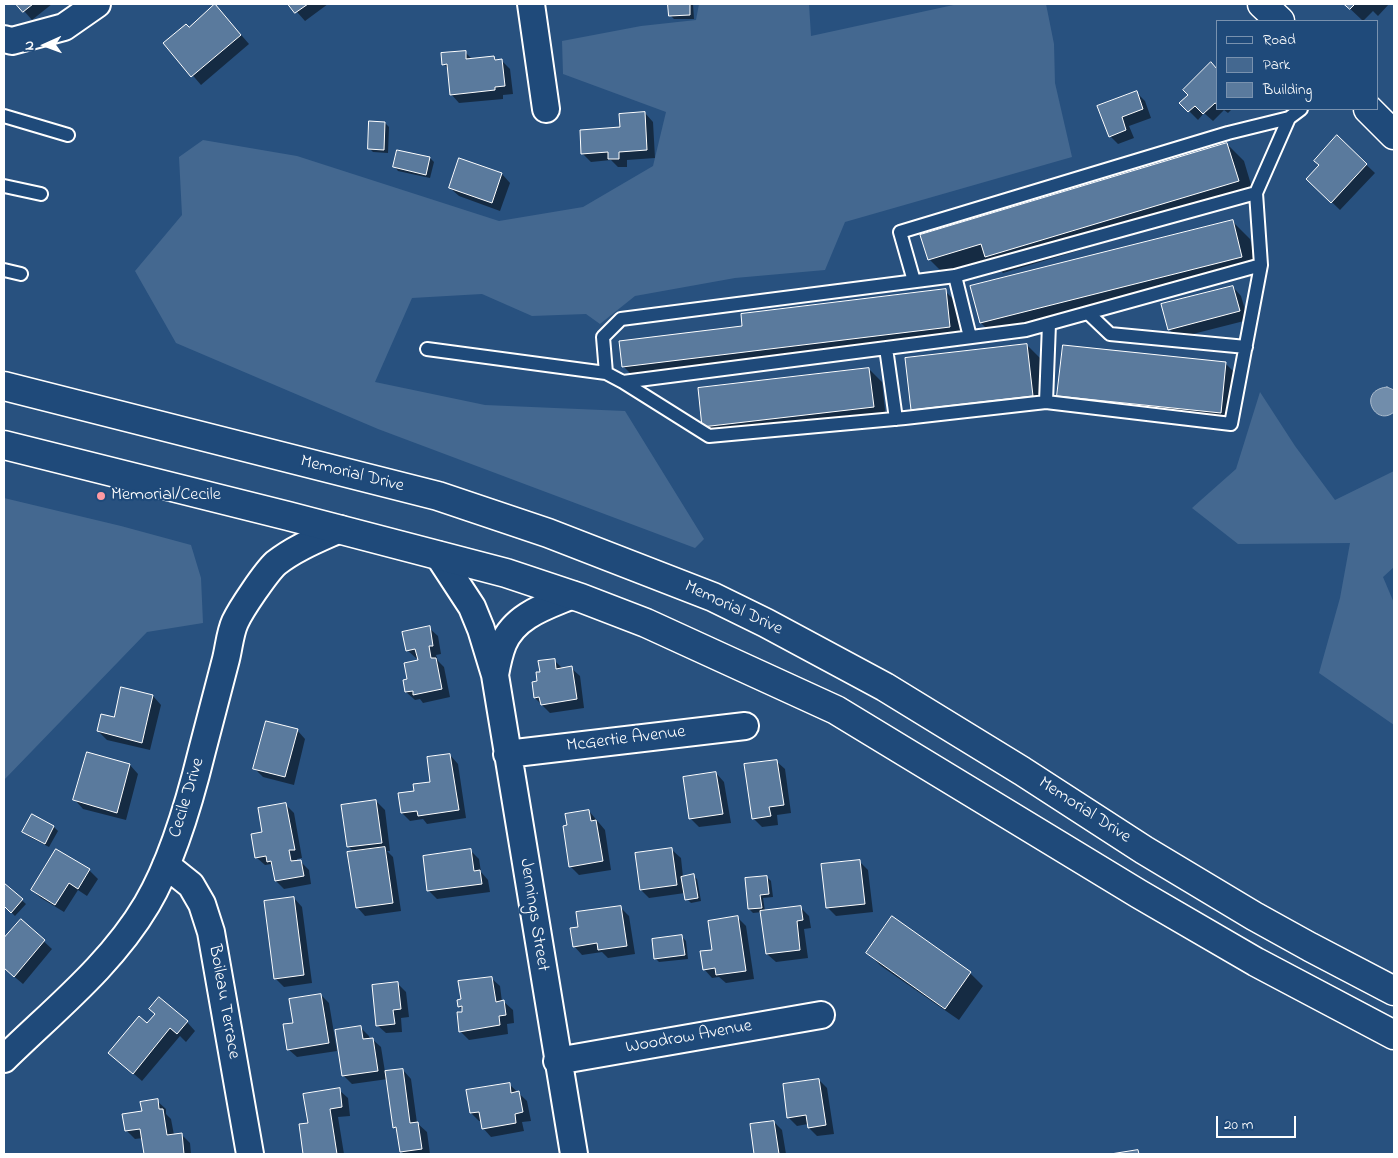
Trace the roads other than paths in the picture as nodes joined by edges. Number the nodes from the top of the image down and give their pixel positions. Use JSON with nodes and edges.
{"nodes":[{"id":1,"x":98,"y":4,"type":"edge"},
{"id":2,"x":531,"y":4,"type":"edge"},
{"id":3,"x":1262,"y":4,"type":"edge"},
{"id":4,"x":1279,"y":20,"type":"edge"},
{"id":5,"x":4,"y":39,"type":"edge"},
{"id":6,"x":546,"y":109,"type":"dead end"},
{"id":7,"x":1300,"y":110,"type":"edge"},
{"id":8,"x":1369,"y":110,"type":"edge"},
{"id":9,"x":4,"y":116,"type":"edge"},
{"id":10,"x":1289,"y":118,"type":"junction"},
{"id":11,"x":68,"y":135,"type":"dead end"},
{"id":12,"x":1394,"y":135,"type":"edge"},
{"id":13,"x":4,"y":186,"type":"edge"},
{"id":14,"x":1256,"y":193,"type":"junction"},
{"id":15,"x":41,"y":194,"type":"dead end"},
{"id":16,"x":1262,"y":266,"type":"junction"},
{"id":17,"x":4,"y":270,"type":"edge"},
{"id":18,"x":21,"y":274,"type":"dead end"},
{"id":19,"x":955,"y":276,"type":"junction"},
{"id":20,"x":914,"y":281,"type":"junction"},
{"id":21,"x":1088,"y":313,"type":"junction"},
{"id":22,"x":1049,"y":324,"type":"junction"},
{"id":23,"x":970,"y":338,"type":"junction"},
{"id":24,"x":1246,"y":347,"type":"junction"},
{"id":25,"x":886,"y":348,"type":"junction"},
{"id":26,"x":427,"y":349,"type":"dead end"},
{"id":27,"x":606,"y":373,"type":"junction"},
{"id":28,"x":623,"y":382,"type":"junction"},
{"id":29,"x":4,"y":386,"type":"edge"},
{"id":30,"x":1046,"y":402,"type":"junction"},
{"id":31,"x":896,"y":419,"type":"junction"},
{"id":32,"x":4,"y":445,"type":"edge"},
{"id":33,"x":340,"y":529,"type":"junction"},
{"id":34,"x":438,"y":555,"type":"junction"},
{"id":35,"x":573,"y":595,"type":"junction"},
{"id":36,"x":495,"y":675,"type":"junction"},
{"id":37,"x":745,"y":726,"type":"dead end"},
{"id":38,"x":507,"y":754,"type":"junction"},
{"id":39,"x":166,"y":865,"type":"junction"},
{"id":40,"x":1394,"y":991,"type":"edge"},
{"id":41,"x":821,"y":1015,"type":"dead end"},
{"id":42,"x":1394,"y":1035,"type":"edge"},
{"id":43,"x":4,"y":1059,"type":"edge"},
{"id":44,"x":557,"y":1061,"type":"junction"},
{"id":45,"x":250,"y":1154,"type":"edge"},
{"id":46,"x":574,"y":1154,"type":"edge"}],
"edges":[{"from":1,"to":5,"type":"street"},
{"from":2,"to":6,"type":"street"},
{"from":3,"to":4,"type":"main road"},
{"from":7,"to":10,"type":"lane"},
{"from":8,"to":12,"type":"main road"},
{"from":9,"to":11,"type":"lane"},
{"from":10,"to":14,"type":"lane"},
{"from":10,"to":20,"type":"lane"},
{"from":13,"to":15,"type":"lane"},
{"from":14,"to":16,"type":"lane"},
{"from":14,"to":19,"type":"lane"},
{"from":16,"to":21,"type":"lane"},
{"from":16,"to":24,"type":"lane"},
{"from":17,"to":18,"type":"lane"},
{"from":19,"to":20,"type":"lane"},
{"from":19,"to":23,"type":"lane"},
{"from":20,"to":27,"type":"lane"},
{"from":21,"to":22,"type":"lane"},
{"from":21,"to":24,"type":"lane"},
{"from":22,"to":23,"type":"lane"},
{"from":22,"to":30,"type":"lane"},
{"from":23,"to":25,"type":"lane"},
{"from":24,"to":30,"type":"lane"},
{"from":25,"to":28,"type":"lane"},
{"from":25,"to":31,"type":"lane"},
{"from":26,"to":27,"type":"lane"},
{"from":27,"to":28,"type":"lane"},
{"from":28,"to":31,"type":"lane"},
{"from":29,"to":40,"type":"main road","name":"Memorial Drive"},
{"from":30,"to":31,"type":"lane"},
{"from":32,"to":33,"type":"main road"},
{"from":33,"to":34,"type":"main road"},
{"from":33,"to":39,"type":"street","name":"Cecile Drive"},
{"from":34,"to":35,"type":"main road"},
{"from":34,"to":36,"type":"street","name":"Jennings Street"},
{"from":35,"to":36,"type":"street","name":"Jennings Street"},
{"from":35,"to":42,"type":"main road"},
{"from":36,"to":38,"type":"street","name":"Jennings Street"},
{"from":37,"to":38,"type":"street","name":"McGertie Avenue"},
{"from":38,"to":44,"type":"street","name":"Jennings Street"},
{"from":39,"to":43,"type":"street","name":"Cecile Drive"},
{"from":39,"to":45,"type":"street","name":"Boileau Terrace"},
{"from":41,"to":44,"type":"street","name":"Woodrow Avenue"},
{"from":44,"to":46,"type":"street","name":"Jennings Street"}]}
